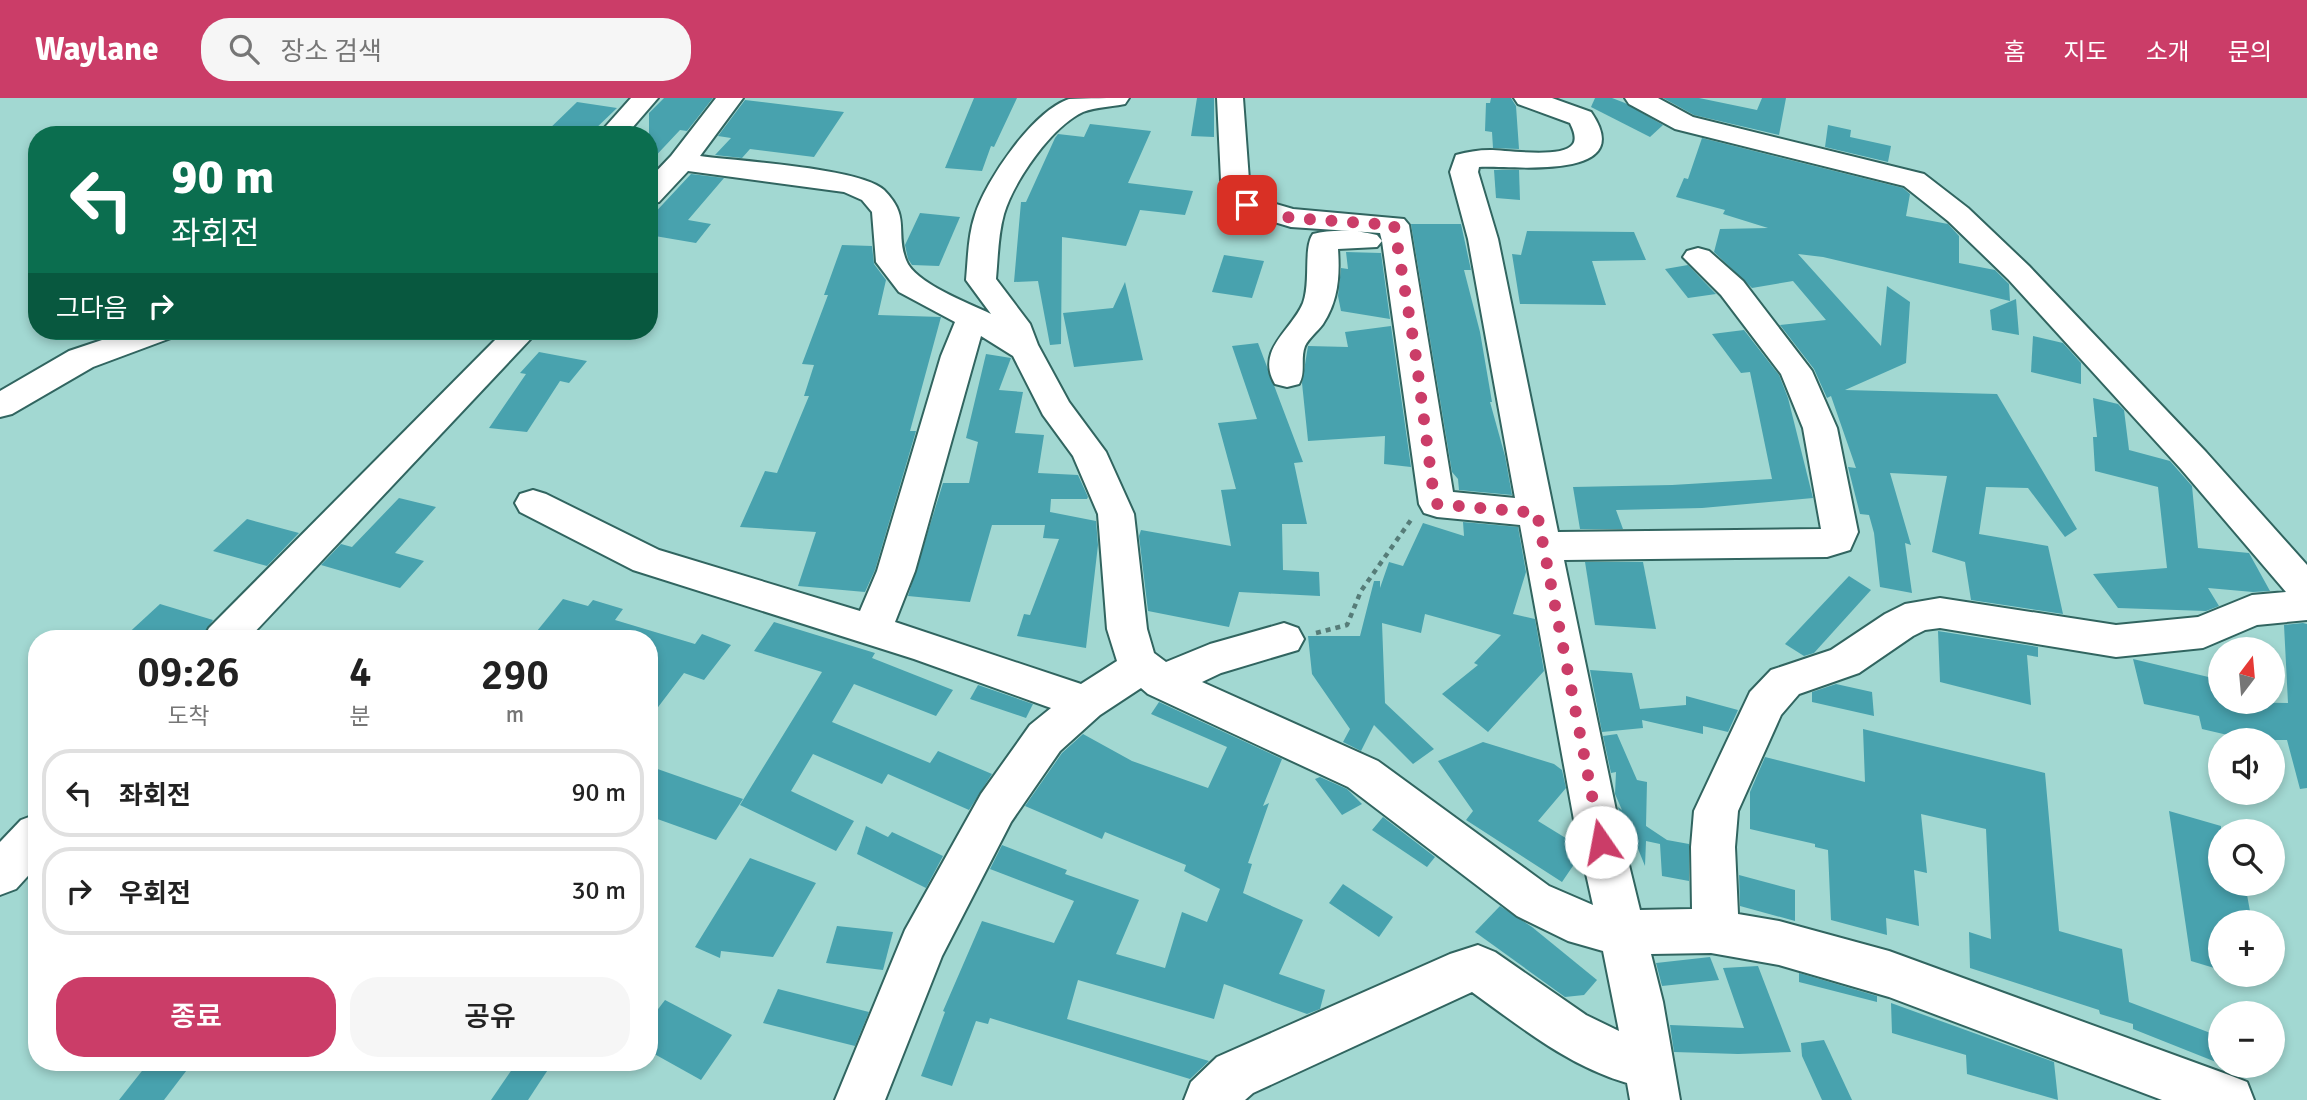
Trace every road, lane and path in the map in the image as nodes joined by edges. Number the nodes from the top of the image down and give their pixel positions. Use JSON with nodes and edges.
{"nodes":[{"id":1,"x":645,"y":98,"type":"edge"},
{"id":2,"x":730,"y":98,"type":"edge"},
{"id":3,"x":1116,"y":98,"type":"edge"},
{"id":4,"x":1230,"y":98,"type":"edge"},
{"id":5,"x":1527,"y":98,"type":"edge"},
{"id":6,"x":1637,"y":98,"type":"edge"},
{"id":7,"x":619,"y":126,"type":"edge"},
{"id":8,"x":681,"y":162,"type":"junction"},
{"id":9,"x":658,"y":187,"type":"edge"},
{"id":10,"x":1397,"y":242,"type":"junction"},
{"id":11,"x":1698,"y":257,"type":"dead end"},
{"id":12,"x":972,"y":318,"type":"junction"},
{"id":13,"x":135,"y":340,"type":"edge"},
{"id":14,"x":489,"y":340,"type":"edge"},
{"id":15,"x":513,"y":340,"type":"edge"},
{"id":16,"x":1024,"y":349,"type":"junction"},
{"id":17,"x":487,"y":368,"type":"junction"},
{"id":18,"x":1287,"y":376,"type":"dead end"},
{"id":19,"x":0,"y":406,"type":"edge"},
{"id":20,"x":533,"y":503,"type":"dead end"},
{"id":21,"x":1437,"y":504,"type":"junction"},
{"id":22,"x":1540,"y":529,"type":"junction"},
{"id":23,"x":2307,"y":591,"type":"edge"},
{"id":24,"x":2307,"y":605,"type":"edge"},
{"id":25,"x":232,"y":630,"type":"edge"},
{"id":26,"x":872,"y":630,"type":"junction"},
{"id":27,"x":1284,"y":639,"type":"joint"},
{"id":28,"x":1152,"y":674,"type":"junction"},
{"id":29,"x":1085,"y":704,"type":"junction"},
{"id":30,"x":28,"y":844,"type":"edge"},
{"id":31,"x":0,"y":874,"type":"edge"},
{"id":32,"x":1711,"y":931,"type":"junction"},
{"id":33,"x":1622,"y":932,"type":"junction"},
{"id":34,"x":1652,"y":1082,"type":"edge"},
{"id":35,"x":860,"y":1100,"type":"edge"},
{"id":36,"x":1209,"y":1100,"type":"edge"},
{"id":37,"x":2229,"y":1100,"type":"edge"}],
"edges":[{"from":1,"to":7,"type":"street"},
{"from":2,"to":8,"type":"street"},
{"from":3,"to":16,"type":"street"},
{"from":4,"to":10,"type":"street"},
{"from":5,"to":22,"type":"street"},
{"from":6,"to":23,"type":"street"},
{"from":8,"to":9,"type":"street"},
{"from":8,"to":12,"type":"street"},
{"from":10,"to":18,"type":"street"},
{"from":10,"to":21,"type":"street"},
{"from":11,"to":22,"type":"street"},
{"from":12,"to":16,"type":"street"},
{"from":12,"to":26,"type":"street"},
{"from":13,"to":19,"type":"street"},
{"from":14,"to":17,"type":"street"},
{"from":15,"to":17,"type":"street"},
{"from":16,"to":28,"type":"street"},
{"from":17,"to":25,"type":"street"},
{"from":20,"to":26,"type":"street"},
{"from":21,"to":22,"type":"street"},
{"from":21,"to":27,"type":"path"},
{"from":22,"to":33,"type":"street"},
{"from":24,"to":32,"type":"street"},
{"from":26,"to":29,"type":"street"},
{"from":27,"to":28,"type":"street"},
{"from":28,"to":29,"type":"street"},
{"from":28,"to":33,"type":"street"},
{"from":29,"to":35,"type":"street"},
{"from":30,"to":31,"type":"street"},
{"from":32,"to":33,"type":"street"},
{"from":32,"to":37,"type":"street"},
{"from":33,"to":34,"type":"street"},
{"from":34,"to":36,"type":"street"}]}
